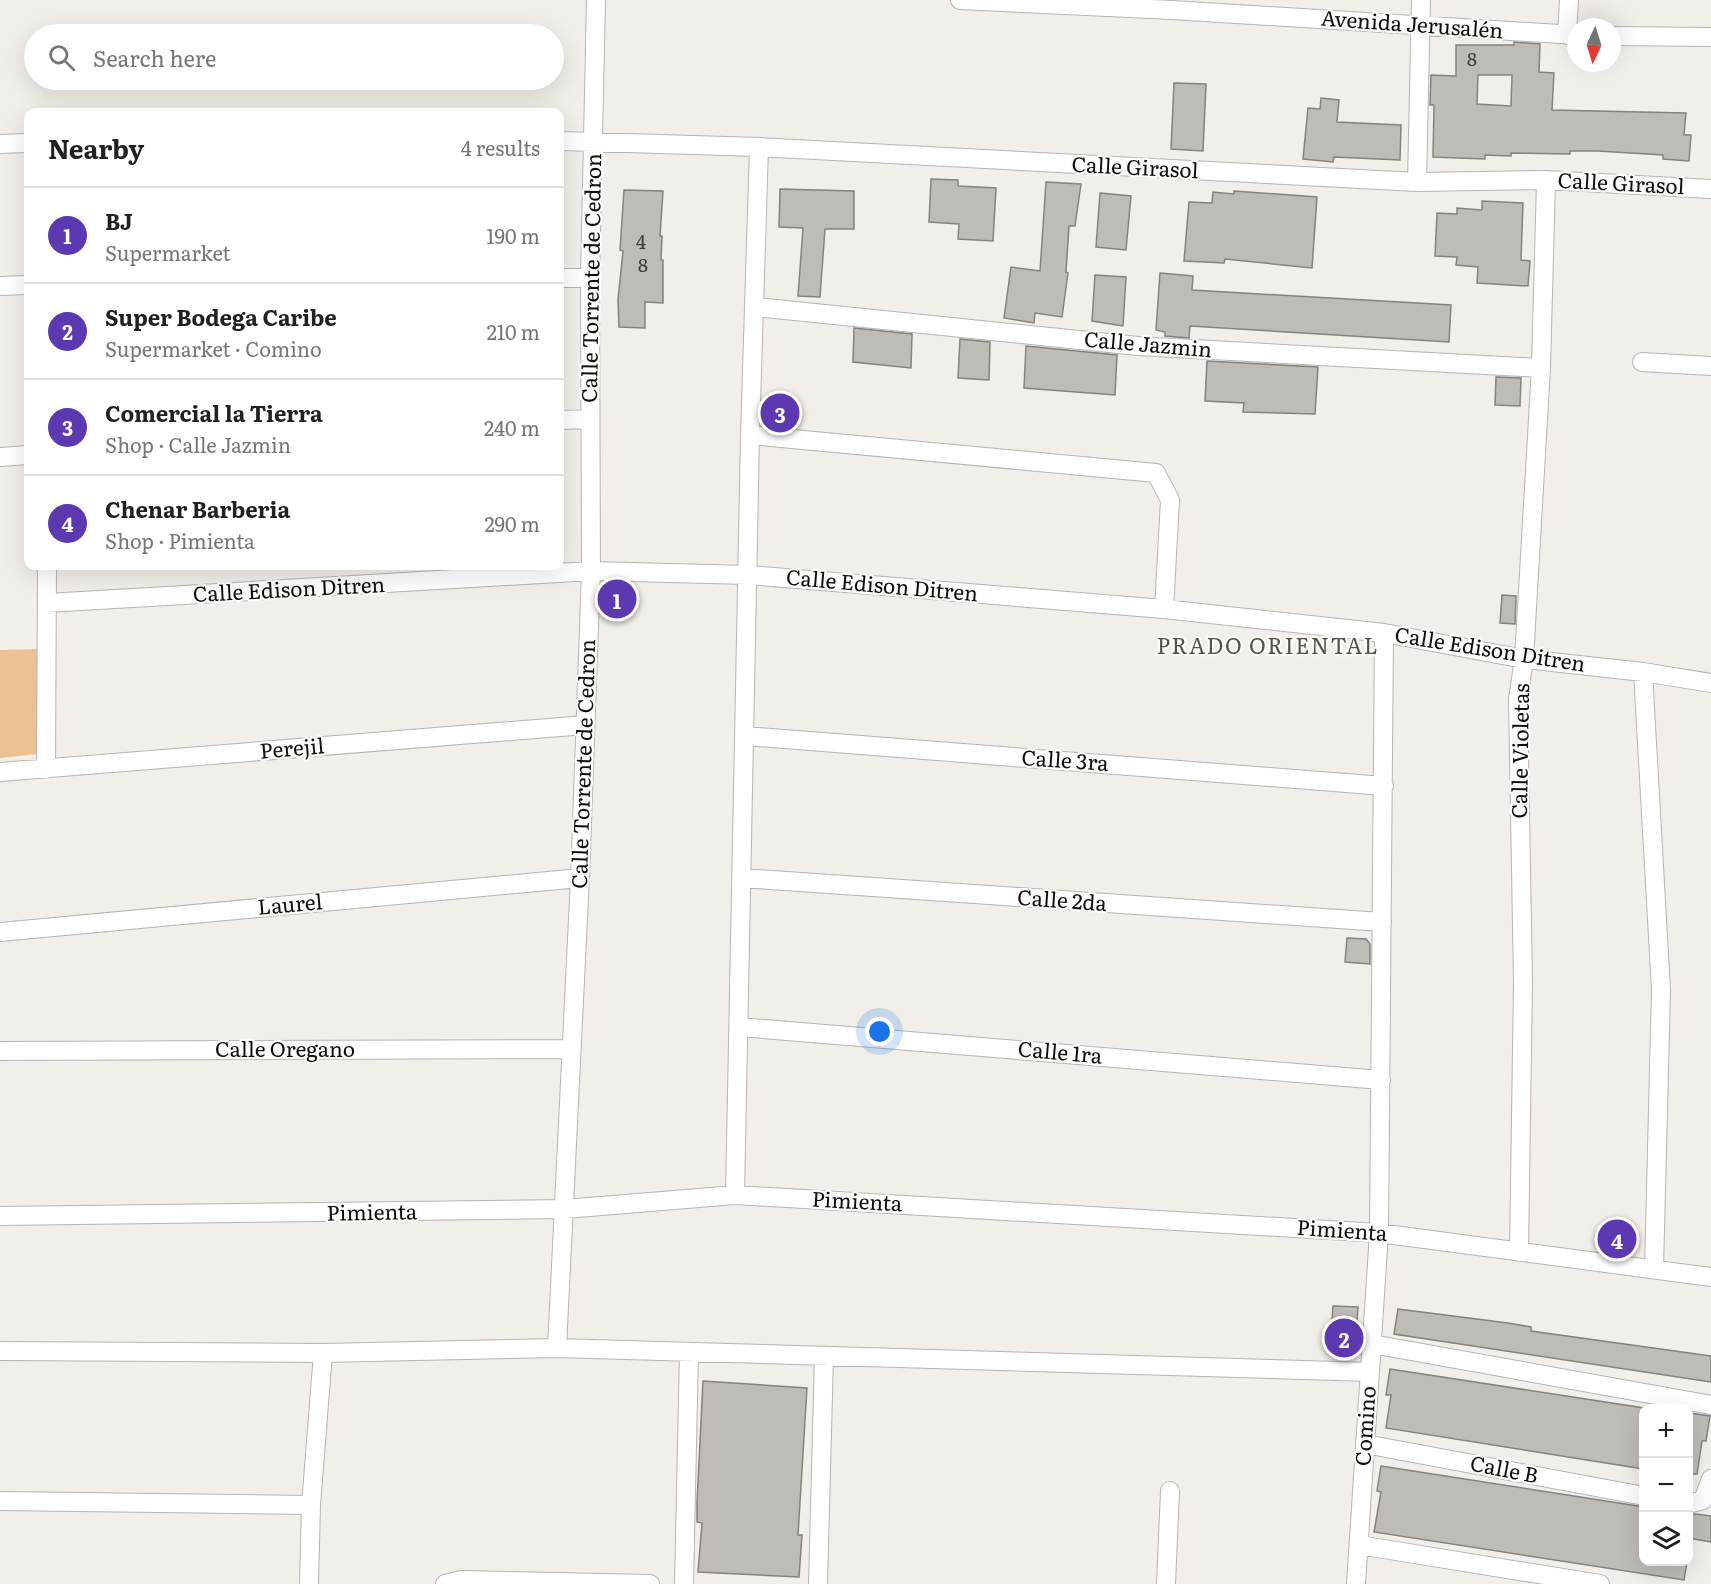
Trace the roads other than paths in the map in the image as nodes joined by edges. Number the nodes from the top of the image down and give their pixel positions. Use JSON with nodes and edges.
{"nodes":[{"id":1,"x":596,"y":0,"type":"edge"},
{"id":2,"x":960,"y":0,"type":"edge"},
{"id":3,"x":1421,"y":0,"type":"edge"},
{"id":4,"x":1569,"y":0,"type":"edge"},
{"id":5,"x":1571,"y":18,"type":"edge"},
{"id":6,"x":1421,"y":26,"type":"junction"},
{"id":7,"x":1567,"y":35,"type":"edge"},
{"id":8,"x":1621,"y":36,"type":"edge"},
{"id":9,"x":1711,"y":37,"type":"edge"},
{"id":10,"x":564,"y":141,"type":"edge"},
{"id":11,"x":593,"y":142,"type":"junction"},
{"id":12,"x":24,"y":143,"type":"edge"},
{"id":13,"x":0,"y":144,"type":"edge"},
{"id":14,"x":759,"y":147,"type":"junction"},
{"id":15,"x":1546,"y":180,"type":"junction"},
{"id":16,"x":1417,"y":182,"type":"junction"},
{"id":17,"x":1711,"y":189,"type":"edge"},
{"id":18,"x":564,"y":278,"type":"edge"},
{"id":19,"x":590,"y":278,"type":"junction"},
{"id":20,"x":24,"y":285,"type":"edge"},
{"id":21,"x":0,"y":286,"type":"edge"},
{"id":22,"x":756,"y":307,"type":"junction"},
{"id":23,"x":1642,"y":362,"type":"dead end"},
{"id":24,"x":1711,"y":366,"type":"edge"},
{"id":25,"x":1541,"y":368,"type":"junction"},
{"id":26,"x":590,"y":419,"type":"junction"},
{"id":27,"x":564,"y":420,"type":"edge"},
{"id":28,"x":750,"y":435,"type":"junction"},
{"id":29,"x":24,"y":455,"type":"edge"},
{"id":30,"x":0,"y":457,"type":"edge"},
{"id":31,"x":47,"y":570,"type":"edge"},
{"id":32,"x":591,"y":571,"type":"junction"},
{"id":33,"x":748,"y":575,"type":"junction"},
{"id":34,"x":47,"y":603,"type":"junction"},
{"id":35,"x":1164,"y":609,"type":"junction"},
{"id":36,"x":1384,"y":633,"type":"junction"},
{"id":37,"x":1524,"y":659,"type":"junction"},
{"id":38,"x":1643,"y":672,"type":"junction"},
{"id":39,"x":1711,"y":684,"type":"edge"},
{"id":40,"x":585,"y":725,"type":"junction"},
{"id":41,"x":745,"y":736,"type":"junction"},
{"id":42,"x":46,"y":769,"type":"junction"},
{"id":43,"x":0,"y":772,"type":"edge"},
{"id":44,"x":1384,"y":786,"type":"junction"},
{"id":45,"x":580,"y":878,"type":"junction"},
{"id":46,"x":742,"y":878,"type":"junction"},
{"id":47,"x":1382,"y":922,"type":"junction"},
{"id":48,"x":0,"y":932,"type":"edge"},
{"id":49,"x":739,"y":1027,"type":"junction"},
{"id":50,"x":570,"y":1049,"type":"junction"},
{"id":51,"x":0,"y":1051,"type":"edge"},
{"id":52,"x":1381,"y":1080,"type":"junction"},
{"id":53,"x":735,"y":1196,"type":"junction"},
{"id":54,"x":565,"y":1209,"type":"junction"},
{"id":55,"x":0,"y":1216,"type":"edge"},
{"id":56,"x":1379,"y":1233,"type":"junction"},
{"id":57,"x":1519,"y":1252,"type":"junction"},
{"id":58,"x":1654,"y":1269,"type":"junction"},
{"id":59,"x":1711,"y":1277,"type":"edge"},
{"id":60,"x":1372,"y":1344,"type":"junction"},
{"id":61,"x":557,"y":1348,"type":"junction"},
{"id":62,"x":0,"y":1351,"type":"edge"},
{"id":63,"x":689,"y":1352,"type":"junction"},
{"id":64,"x":323,"y":1353,"type":"junction"},
{"id":65,"x":824,"y":1356,"type":"junction"},
{"id":66,"x":1370,"y":1372,"type":"junction"},
{"id":67,"x":1711,"y":1405,"type":"edge"},
{"id":68,"x":1365,"y":1444,"type":"junction"},
{"id":69,"x":1711,"y":1479,"type":"edge"},
{"id":70,"x":1170,"y":1491,"type":"dead end"},
{"id":71,"x":1639,"y":1495,"type":"edge"},
{"id":72,"x":0,"y":1501,"type":"edge"},
{"id":73,"x":1696,"y":1502,"type":"edge"},
{"id":74,"x":311,"y":1505,"type":"junction"},
{"id":75,"x":1359,"y":1545,"type":"junction"},
{"id":76,"x":309,"y":1584,"type":"edge"},
{"id":77,"x":446,"y":1584,"type":"edge"},
{"id":78,"x":650,"y":1584,"type":"edge"},
{"id":79,"x":684,"y":1584,"type":"edge"},
{"id":80,"x":818,"y":1584,"type":"edge"},
{"id":81,"x":1166,"y":1584,"type":"edge"},
{"id":82,"x":1356,"y":1584,"type":"edge"},
{"id":83,"x":1600,"y":1584,"type":"edge"}],
"edges":[{"from":1,"to":11,"type":"street","name":"Calle Torrente de Cedron"},
{"from":2,"to":6,"type":"street","name":"Avenida Jerusalén"},
{"from":3,"to":6,"type":"street"},
{"from":4,"to":5,"type":"street"},
{"from":6,"to":7,"type":"street","name":"Avenida Jerusalén"},
{"from":6,"to":16,"type":"street"},
{"from":8,"to":9,"type":"street"},
{"from":10,"to":11,"type":"street","name":"Calle Girasol"},
{"from":11,"to":14,"type":"street","name":"Calle Girasol"},
{"from":11,"to":19,"type":"street","name":"Calle Torrente de Cedron"},
{"from":12,"to":13,"type":"street"},
{"from":14,"to":16,"type":"street","name":"Calle Girasol"},
{"from":14,"to":22,"type":"street"},
{"from":15,"to":16,"type":"street","name":"Calle Girasol"},
{"from":15,"to":17,"type":"street","name":"Calle Girasol"},
{"from":15,"to":25,"type":"street","name":"Calle Violetas"},
{"from":18,"to":19,"type":"street"},
{"from":19,"to":26,"type":"street","name":"Calle Torrente de Cedron"},
{"from":20,"to":21,"type":"street"},
{"from":22,"to":25,"type":"street","name":"Calle Jazmin"},
{"from":22,"to":28,"type":"street"},
{"from":23,"to":24,"type":"street"},
{"from":25,"to":37,"type":"street","name":"Calle Violetas"},
{"from":26,"to":27,"type":"street"},
{"from":26,"to":32,"type":"street","name":"Calle Torrente de Cedron"},
{"from":28,"to":33,"type":"street"},
{"from":28,"to":35,"type":"street"},
{"from":29,"to":30,"type":"street"},
{"from":31,"to":34,"type":"street"},
{"from":32,"to":33,"type":"street","name":"Calle Edison Ditren"},
{"from":32,"to":34,"type":"street","name":"Calle Edison Ditren"},
{"from":32,"to":40,"type":"street","name":"Calle Torrente de Cedron"},
{"from":33,"to":35,"type":"street","name":"Calle Edison Ditren"},
{"from":33,"to":41,"type":"street"},
{"from":34,"to":42,"type":"street"},
{"from":35,"to":36,"type":"street","name":"Calle Edison Ditren"},
{"from":36,"to":37,"type":"street","name":"Calle Edison Ditren"},
{"from":36,"to":44,"type":"street","name":"Comino"},
{"from":37,"to":38,"type":"street","name":"Calle Edison Ditren"},
{"from":37,"to":57,"type":"street","name":"Calle Violetas"},
{"from":38,"to":39,"type":"street","name":"Calle Edison Ditren"},
{"from":38,"to":58,"type":"street"},
{"from":40,"to":42,"type":"street","name":"Perejil"},
{"from":40,"to":45,"type":"street","name":"Calle Torrente de Cedron"},
{"from":41,"to":44,"type":"street","name":"Calle 3ra"},
{"from":41,"to":46,"type":"street"},
{"from":42,"to":43,"type":"street","name":"Perejil"},
{"from":44,"to":47,"type":"street","name":"Comino"},
{"from":45,"to":48,"type":"street","name":"Laurel"},
{"from":45,"to":50,"type":"street","name":"Calle Torrente de Cedron"},
{"from":46,"to":47,"type":"street","name":"Calle 2da"},
{"from":46,"to":49,"type":"street"},
{"from":47,"to":52,"type":"street","name":"Comino"},
{"from":49,"to":52,"type":"street","name":"Calle 1ra"},
{"from":49,"to":53,"type":"street"},
{"from":50,"to":51,"type":"street","name":"Calle Oregano"},
{"from":50,"to":54,"type":"street","name":"Calle Torrente de Cedron"},
{"from":52,"to":56,"type":"street","name":"Comino"},
{"from":53,"to":54,"type":"street","name":"Pimienta"},
{"from":53,"to":56,"type":"street","name":"Pimienta"},
{"from":54,"to":55,"type":"street","name":"Pimienta"},
{"from":54,"to":61,"type":"street","name":"Calle Torrente de Cedron"},
{"from":56,"to":57,"type":"street","name":"Pimienta"},
{"from":56,"to":60,"type":"street","name":"Comino"},
{"from":57,"to":58,"type":"street","name":"Pimienta"},
{"from":58,"to":59,"type":"street","name":"Pimienta"},
{"from":60,"to":66,"type":"street","name":"Comino"},
{"from":60,"to":67,"type":"street"},
{"from":61,"to":63,"type":"street"},
{"from":61,"to":64,"type":"street"},
{"from":62,"to":64,"type":"street"},
{"from":63,"to":65,"type":"street"},
{"from":63,"to":79,"type":"street"},
{"from":64,"to":74,"type":"street"},
{"from":65,"to":66,"type":"street"},
{"from":65,"to":80,"type":"street"},
{"from":66,"to":68,"type":"street","name":"Comino"},
{"from":68,"to":71,"type":"street","name":"Calle B"},
{"from":68,"to":75,"type":"street","name":"Comino"},
{"from":69,"to":73,"type":"street"},
{"from":70,"to":81,"type":"street"},
{"from":72,"to":74,"type":"street"},
{"from":74,"to":76,"type":"street"},
{"from":75,"to":82,"type":"street","name":"Comino"},
{"from":75,"to":83,"type":"street"},
{"from":77,"to":78,"type":"street"}]}
